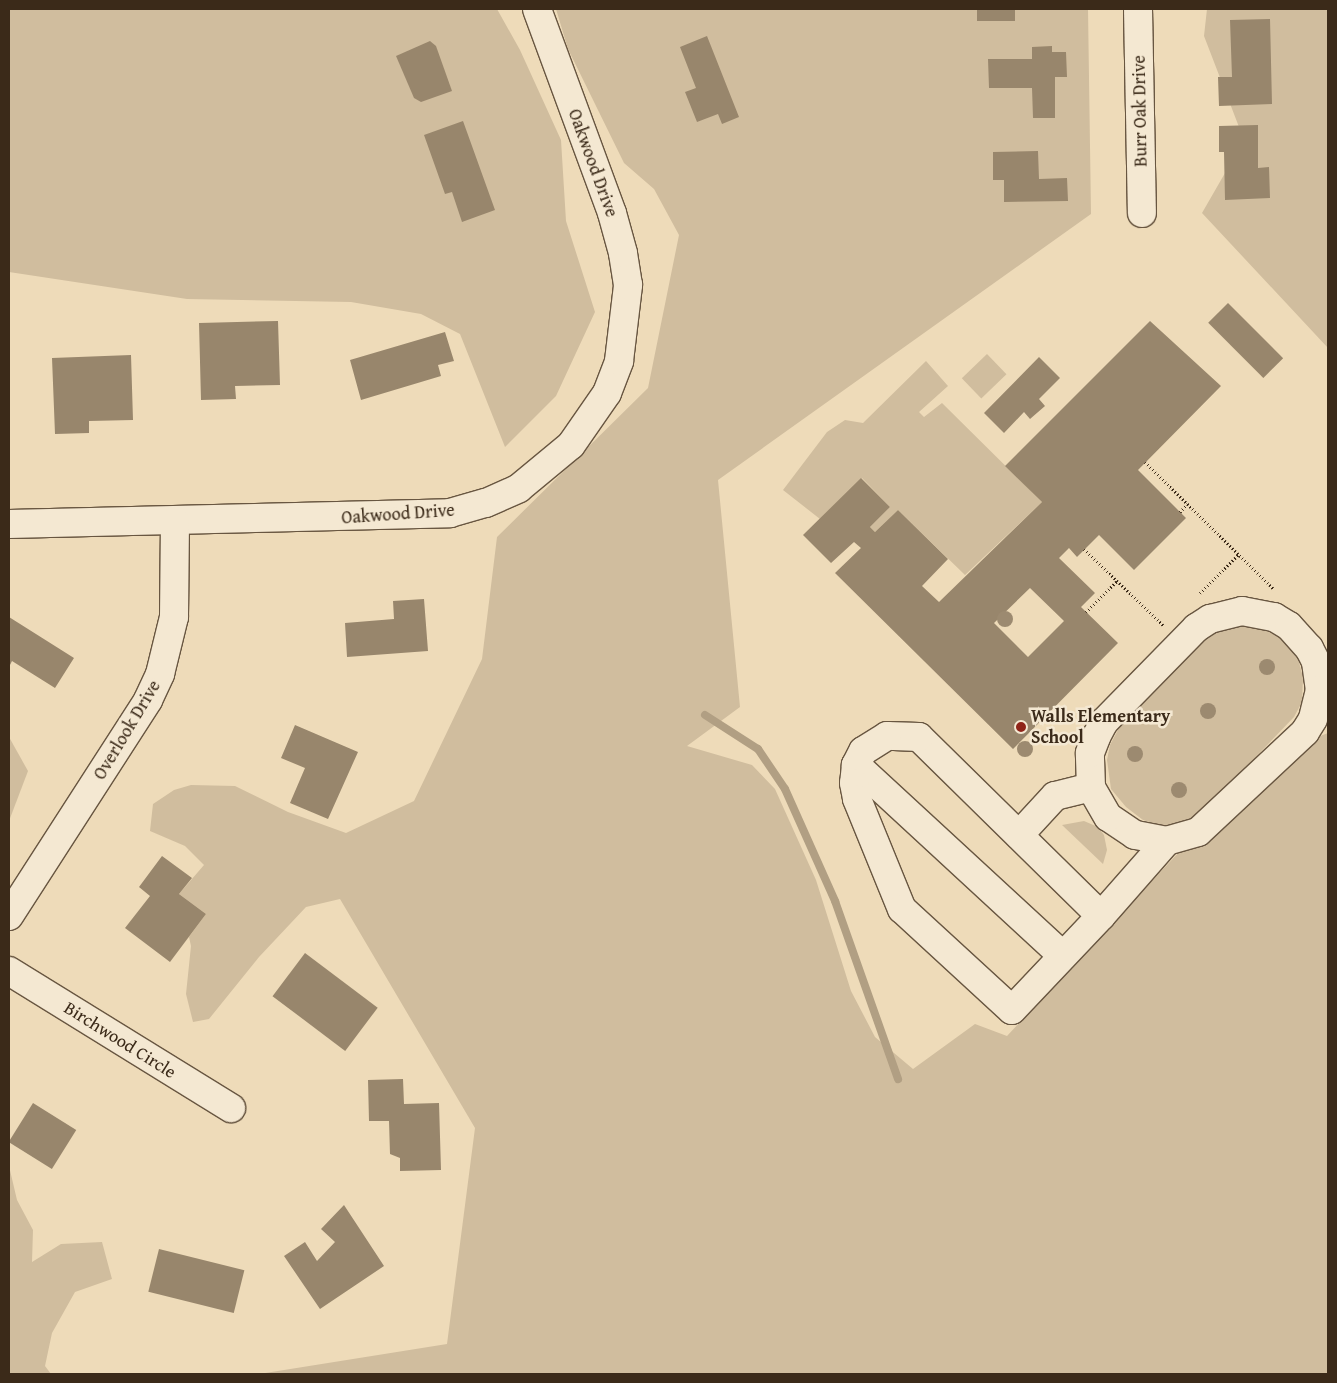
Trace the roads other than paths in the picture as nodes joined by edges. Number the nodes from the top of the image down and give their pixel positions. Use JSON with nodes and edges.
{"nodes":[{"id":1,"x":537,"y":9,"type":"edge"},
{"id":2,"x":1138,"y":9,"type":"edge"},
{"id":3,"x":1142,"y":213,"type":"dead end"},
{"id":4,"x":176,"y":521,"type":"junction"},
{"id":5,"x":9,"y":524,"type":"edge"},
{"id":6,"x":1323,"y":707,"type":"edge"},
{"id":7,"x":856,"y":765,"type":"junction"},
{"id":8,"x":1091,"y":786,"type":"junction"},
{"id":9,"x":1019,"y":835,"type":"junction"},
{"id":10,"x":1166,"y":841,"type":"junction"},
{"id":11,"x":9,"y":916,"type":"edge"},
{"id":12,"x":1101,"y":916,"type":"junction"},
{"id":13,"x":1062,"y":955,"type":"junction"},
{"id":14,"x":9,"y":971,"type":"edge"},
{"id":15,"x":231,"y":1108,"type":"dead end"}],
"edges":[{"from":1,"to":4,"type":"street","name":"Oakwood Drive"},
{"from":2,"to":3,"type":"street","name":"Burr Oak Drive"},
{"from":4,"to":5,"type":"street","name":"Oakwood Drive"},
{"from":4,"to":11,"type":"street","name":"Overlook Drive"},
{"from":6,"to":8,"type":"street"},
{"from":6,"to":10,"type":"street"},
{"from":7,"to":9,"type":"street"},
{"from":7,"to":13,"type":"street"},
{"from":7,"to":13,"type":"street"},
{"from":8,"to":9,"type":"street"},
{"from":8,"to":10,"type":"street"},
{"from":9,"to":12,"type":"street"},
{"from":10,"to":12,"type":"street"},
{"from":12,"to":13,"type":"street"},
{"from":14,"to":15,"type":"street","name":"Birchwood Circle"}]}
